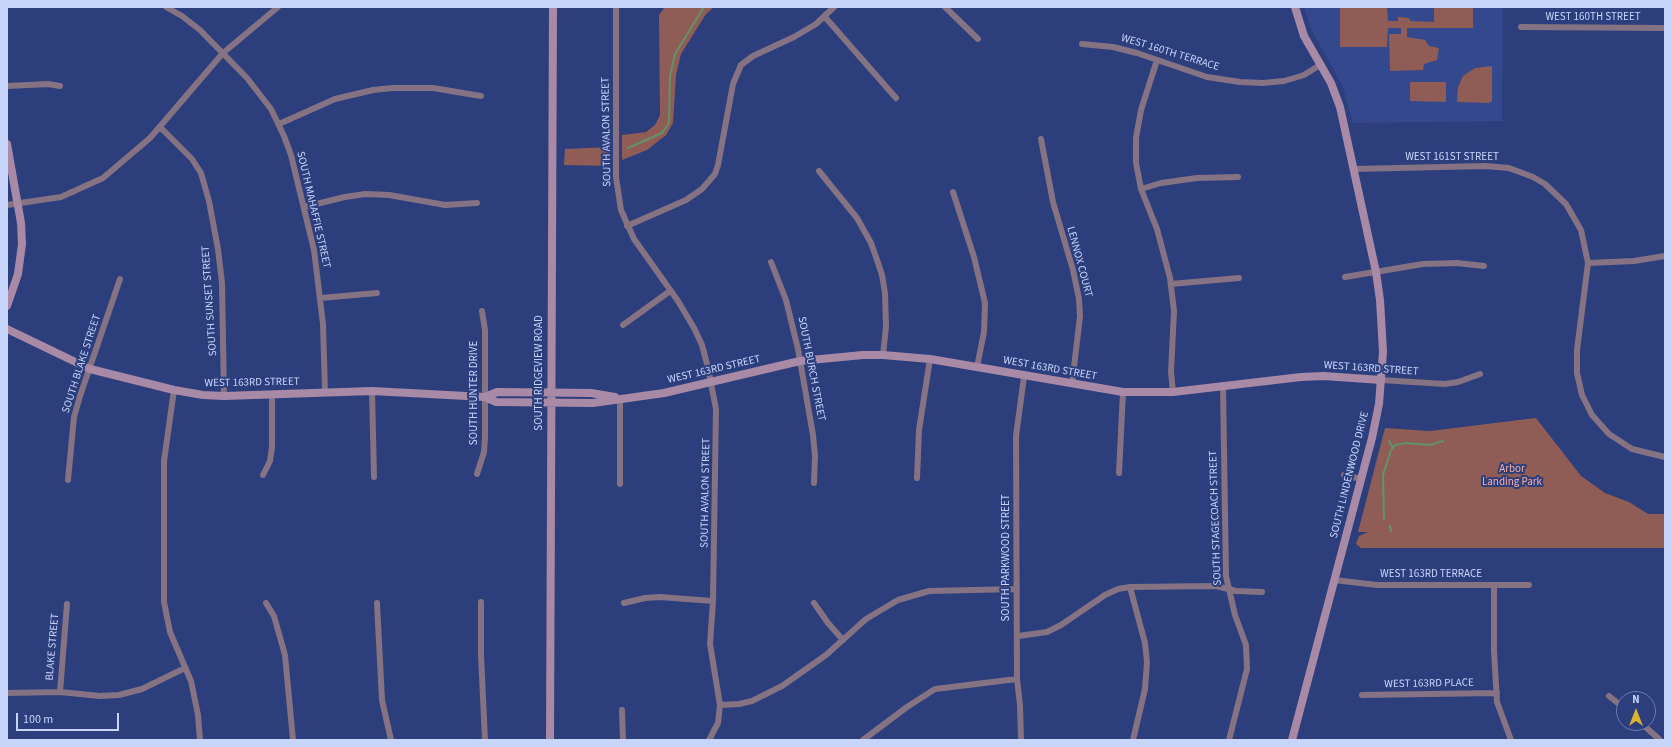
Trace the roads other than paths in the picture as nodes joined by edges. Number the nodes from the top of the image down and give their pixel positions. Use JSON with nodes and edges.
{"nodes":[{"id":1,"x":166,"y":7,"type":"edge"},
{"id":2,"x":278,"y":7,"type":"edge"},
{"id":3,"x":553,"y":7,"type":"edge"},
{"id":4,"x":616,"y":7,"type":"edge"},
{"id":5,"x":834,"y":7,"type":"edge"},
{"id":6,"x":945,"y":7,"type":"edge"},
{"id":7,"x":1295,"y":7,"type":"edge"},
{"id":8,"x":825,"y":17,"type":"junction"},
{"id":9,"x":1521,"y":27,"type":"dead end"},
{"id":10,"x":1665,"y":28,"type":"edge"},
{"id":11,"x":978,"y":39,"type":"dead end"},
{"id":12,"x":1082,"y":44,"type":"dead end"},
{"id":13,"x":223,"y":53,"type":"junction"},
{"id":14,"x":1157,"y":60,"type":"junction"},
{"id":15,"x":1320,"y":65,"type":"junction"},
{"id":16,"x":7,"y":86,"type":"edge"},
{"id":17,"x":60,"y":86,"type":"dead end"},
{"id":18,"x":481,"y":96,"type":"dead end"},
{"id":19,"x":896,"y":98,"type":"dead end"},
{"id":20,"x":279,"y":124,"type":"junction"},
{"id":21,"x":160,"y":127,"type":"junction"},
{"id":22,"x":1040,"y":139,"type":"dead end"},
{"id":23,"x":7,"y":144,"type":"edge"},
{"id":24,"x":1354,"y":169,"type":"junction"},
{"id":25,"x":819,"y":171,"type":"dead end"},
{"id":26,"x":1238,"y":177,"type":"dead end"},
{"id":27,"x":1141,"y":189,"type":"junction"},
{"id":28,"x":953,"y":192,"type":"dead end"},
{"id":29,"x":18,"y":204,"type":"junction"},
{"id":30,"x":477,"y":204,"type":"dead end"},
{"id":31,"x":7,"y":205,"type":"edge"},
{"id":32,"x":304,"y":207,"type":"junction"},
{"id":33,"x":627,"y":226,"type":"junction"},
{"id":34,"x":1665,"y":256,"type":"edge"},
{"id":35,"x":771,"y":262,"type":"dead end"},
{"id":36,"x":1588,"y":263,"type":"junction"},
{"id":37,"x":1484,"y":266,"type":"dead end"},
{"id":38,"x":1376,"y":272,"type":"junction"},
{"id":39,"x":1345,"y":277,"type":"dead end"},
{"id":40,"x":1239,"y":278,"type":"dead end"},
{"id":41,"x":120,"y":279,"type":"dead end"},
{"id":42,"x":1171,"y":284,"type":"junction"},
{"id":43,"x":670,"y":290,"type":"junction"},
{"id":44,"x":377,"y":293,"type":"dead end"},
{"id":45,"x":321,"y":298,"type":"junction"},
{"id":46,"x":7,"y":306,"type":"edge"},
{"id":47,"x":482,"y":311,"type":"dead end"},
{"id":48,"x":623,"y":325,"type":"dead end"},
{"id":49,"x":7,"y":329,"type":"edge"},
{"id":50,"x":883,"y":354,"type":"junction"},
{"id":51,"x":930,"y":359,"type":"junction"},
{"id":52,"x":800,"y":361,"type":"junction"},
{"id":53,"x":977,"y":367,"type":"junction"},
{"id":54,"x":90,"y":369,"type":"junction"},
{"id":55,"x":1480,"y":374,"type":"dead end"},
{"id":56,"x":1024,"y":377,"type":"junction"},
{"id":57,"x":1381,"y":380,"type":"junction"},
{"id":58,"x":711,"y":382,"type":"junction"},
{"id":59,"x":1072,"y":384,"type":"junction"},
{"id":60,"x":1223,"y":387,"type":"junction"},
{"id":61,"x":174,"y":390,"type":"junction"},
{"id":62,"x":372,"y":391,"type":"junction"},
{"id":63,"x":325,"y":392,"type":"junction"},
{"id":64,"x":1123,"y":392,"type":"junction"},
{"id":65,"x":1173,"y":392,"type":"junction"},
{"id":66,"x":551,"y":393,"type":"junction"},
{"id":67,"x":272,"y":394,"type":"junction"},
{"id":68,"x":224,"y":396,"type":"junction"},
{"id":69,"x":485,"y":397,"type":"junction"},
{"id":70,"x":620,"y":398,"type":"junction"},
{"id":71,"x":551,"y":403,"type":"junction"},
{"id":72,"x":1665,"y":457,"type":"edge"},
{"id":73,"x":1118,"y":473,"type":"dead end"},
{"id":74,"x":477,"y":474,"type":"dead end"},
{"id":75,"x":263,"y":475,"type":"dead end"},
{"id":76,"x":1344,"y":475,"type":"dead end"},
{"id":77,"x":374,"y":477,"type":"dead end"},
{"id":78,"x":917,"y":478,"type":"dead end"},
{"id":79,"x":1361,"y":479,"type":"junction"},
{"id":80,"x":68,"y":480,"type":"dead end"},
{"id":81,"x":814,"y":483,"type":"dead end"},
{"id":82,"x":620,"y":484,"type":"dead end"},
{"id":83,"x":1334,"y":580,"type":"junction"},
{"id":84,"x":1494,"y":585,"type":"junction"},
{"id":85,"x":1528,"y":585,"type":"dead end"},
{"id":86,"x":1130,"y":587,"type":"junction"},
{"id":87,"x":1017,"y":589,"type":"junction"},
{"id":88,"x":1228,"y":589,"type":"junction"},
{"id":89,"x":1262,"y":592,"type":"dead end"},
{"id":90,"x":713,"y":601,"type":"junction"},
{"id":91,"x":266,"y":602,"type":"dead end"},
{"id":92,"x":481,"y":602,"type":"dead end"},
{"id":93,"x":377,"y":603,"type":"dead end"},
{"id":94,"x":624,"y":603,"type":"dead end"},
{"id":95,"x":814,"y":603,"type":"dead end"},
{"id":96,"x":67,"y":604,"type":"dead end"},
{"id":97,"x":1018,"y":636,"type":"junction"},
{"id":98,"x":843,"y":640,"type":"junction"},
{"id":99,"x":185,"y":668,"type":"junction"},
{"id":100,"x":1018,"y":679,"type":"junction"},
{"id":101,"x":60,"y":692,"type":"junction"},
{"id":102,"x":7,"y":693,"type":"edge"},
{"id":103,"x":1497,"y":693,"type":"junction"},
{"id":104,"x":1362,"y":695,"type":"dead end"},
{"id":105,"x":1610,"y":696,"type":"dead end"},
{"id":106,"x":1616,"y":701,"type":"edge"},
{"id":107,"x":720,"y":705,"type":"junction"},
{"id":108,"x":622,"y":710,"type":"dead end"},
{"id":109,"x":1650,"y":731,"type":"edge"},
{"id":110,"x":200,"y":740,"type":"edge"},
{"id":111,"x":294,"y":740,"type":"edge"},
{"id":112,"x":391,"y":740,"type":"edge"},
{"id":113,"x":485,"y":740,"type":"edge"},
{"id":114,"x":550,"y":740,"type":"edge"},
{"id":115,"x":623,"y":740,"type":"edge"},
{"id":116,"x":709,"y":740,"type":"edge"},
{"id":117,"x":863,"y":740,"type":"edge"},
{"id":118,"x":1021,"y":740,"type":"edge"},
{"id":119,"x":1133,"y":740,"type":"edge"},
{"id":120,"x":1229,"y":740,"type":"edge"},
{"id":121,"x":1292,"y":740,"type":"edge"},
{"id":122,"x":1511,"y":740,"type":"edge"},
{"id":123,"x":1660,"y":740,"type":"edge"}],
"edges":[{"from":1,"to":13,"type":"street"},
{"from":2,"to":13,"type":"street"},
{"from":3,"to":66,"type":"street","name":"SOUTH RIDGEVIEW ROAD"},
{"from":4,"to":33,"type":"street","name":"SOUTH AVALON STREET"},
{"from":5,"to":8,"type":"street"},
{"from":6,"to":11,"type":"street"},
{"from":7,"to":15,"type":"street","name":"SOUTH LINDENWOOD DRIVE"},
{"from":8,"to":19,"type":"street"},
{"from":8,"to":33,"type":"street"},
{"from":9,"to":10,"type":"street","name":"WEST 160TH STREET"},
{"from":12,"to":14,"type":"street","name":"WEST 160TH TERRACE"},
{"from":13,"to":20,"type":"street","name":"SOUTH MAHAFFIE STREET"},
{"from":13,"to":21,"type":"street"},
{"from":14,"to":15,"type":"street","name":"WEST 160TH TERRACE"},
{"from":14,"to":27,"type":"street"},
{"from":15,"to":24,"type":"street","name":"SOUTH LINDENWOOD DRIVE"},
{"from":16,"to":17,"type":"street"},
{"from":18,"to":20,"type":"street"},
{"from":20,"to":32,"type":"street","name":"SOUTH MAHAFFIE STREET"},
{"from":21,"to":29,"type":"street"},
{"from":21,"to":68,"type":"street","name":"SOUTH SUNSET STREET"},
{"from":22,"to":59,"type":"street","name":"LENNOX COURT"},
{"from":23,"to":29,"type":"street"},
{"from":24,"to":36,"type":"street","name":"WEST 161ST STREET"},
{"from":24,"to":38,"type":"street","name":"SOUTH LINDENWOOD DRIVE"},
{"from":25,"to":50,"type":"street"},
{"from":26,"to":27,"type":"street"},
{"from":27,"to":42,"type":"street"},
{"from":28,"to":53,"type":"street"},
{"from":29,"to":31,"type":"street"},
{"from":29,"to":46,"type":"street"},
{"from":30,"to":32,"type":"street"},
{"from":32,"to":45,"type":"street","name":"SOUTH MAHAFFIE STREET"},
{"from":33,"to":43,"type":"street","name":"SOUTH AVALON STREET"},
{"from":34,"to":36,"type":"street"},
{"from":35,"to":52,"type":"street","name":"SOUTH BURCH STREET"},
{"from":36,"to":72,"type":"street","name":"WEST 161ST STREET"},
{"from":37,"to":38,"type":"street"},
{"from":38,"to":39,"type":"street"},
{"from":38,"to":57,"type":"street","name":"SOUTH LINDENWOOD DRIVE"},
{"from":40,"to":42,"type":"street"},
{"from":41,"to":54,"type":"street","name":"SOUTH BLAKE STREET"},
{"from":42,"to":65,"type":"street"},
{"from":43,"to":48,"type":"street"},
{"from":43,"to":58,"type":"street","name":"SOUTH AVALON STREET"},
{"from":44,"to":45,"type":"street"},
{"from":45,"to":63,"type":"street","name":"SOUTH MAHAFFIE STREET"},
{"from":47,"to":69,"type":"street","name":"SOUTH HUNTER DRIVE"},
{"from":49,"to":54,"type":"street","name":"WEST 163RD STREET"},
{"from":50,"to":51,"type":"street","name":"WEST 163RD STREET"},
{"from":50,"to":52,"type":"street","name":"WEST 163RD STREET"},
{"from":51,"to":53,"type":"street","name":"WEST 163RD STREET"},
{"from":51,"to":78,"type":"street"},
{"from":52,"to":58,"type":"street","name":"WEST 163RD STREET"},
{"from":52,"to":81,"type":"street","name":"SOUTH BURCH STREET"},
{"from":53,"to":56,"type":"street","name":"WEST 163RD STREET"},
{"from":54,"to":61,"type":"street","name":"WEST 163RD STREET"},
{"from":54,"to":80,"type":"street","name":"SOUTH BLAKE STREET"},
{"from":55,"to":57,"type":"street","name":"WEST 163RD STREET"},
{"from":56,"to":59,"type":"street","name":"WEST 163RD STREET"},
{"from":56,"to":87,"type":"street","name":"SOUTH PARKWOOD STREET"},
{"from":57,"to":60,"type":"street","name":"WEST 163RD STREET"},
{"from":57,"to":79,"type":"street","name":"SOUTH LINDENWOOD DRIVE"},
{"from":58,"to":70,"type":"street","name":"WEST 163RD STREET"},
{"from":58,"to":90,"type":"street","name":"SOUTH AVALON STREET"},
{"from":59,"to":64,"type":"street","name":"WEST 163RD STREET"},
{"from":60,"to":65,"type":"street","name":"WEST 163RD STREET"},
{"from":60,"to":88,"type":"street","name":"SOUTH STAGECOACH STREET"},
{"from":61,"to":68,"type":"street","name":"WEST 163RD STREET"},
{"from":61,"to":99,"type":"street"},
{"from":62,"to":63,"type":"street","name":"WEST 163RD STREET"},
{"from":62,"to":69,"type":"street","name":"WEST 163RD STREET"},
{"from":62,"to":77,"type":"street"},
{"from":63,"to":67,"type":"street","name":"WEST 163RD STREET"},
{"from":64,"to":65,"type":"street","name":"WEST 163RD STREET"},
{"from":64,"to":73,"type":"street"},
{"from":66,"to":69,"type":"street","name":"WEST 163RD STREET"},
{"from":66,"to":70,"type":"street","name":"WEST 163RD STREET"},
{"from":66,"to":71,"type":"street","name":"SOUTH RIDGEVIEW ROAD"},
{"from":67,"to":68,"type":"street","name":"WEST 163RD STREET"},
{"from":67,"to":75,"type":"street"},
{"from":69,"to":71,"type":"street","name":"WEST 163RD STREET"},
{"from":69,"to":74,"type":"street","name":"SOUTH HUNTER DRIVE"},
{"from":70,"to":71,"type":"street","name":"WEST 163RD STREET"},
{"from":70,"to":82,"type":"street"},
{"from":71,"to":114,"type":"street","name":"SOUTH RIDGEVIEW ROAD"},
{"from":76,"to":79,"type":"street"},
{"from":79,"to":83,"type":"street","name":"SOUTH LINDENWOOD DRIVE"},
{"from":83,"to":84,"type":"street","name":"WEST 163RD TERRACE"},
{"from":83,"to":121,"type":"street","name":"SOUTH LINDENWOOD DRIVE"},
{"from":84,"to":85,"type":"street","name":"WEST 163RD TERRACE"},
{"from":84,"to":103,"type":"street"},
{"from":86,"to":88,"type":"street"},
{"from":86,"to":97,"type":"street"},
{"from":86,"to":119,"type":"street"},
{"from":87,"to":97,"type":"street","name":"SOUTH PARKWOOD STREET"},
{"from":87,"to":98,"type":"street"},
{"from":88,"to":89,"type":"street"},
{"from":88,"to":120,"type":"street","name":"SOUTH STAGECOACH STREET"},
{"from":90,"to":94,"type":"street"},
{"from":90,"to":107,"type":"street","name":"SOUTH AVALON STREET"},
{"from":91,"to":111,"type":"street"},
{"from":92,"to":113,"type":"street"},
{"from":93,"to":112,"type":"street"},
{"from":95,"to":98,"type":"street"},
{"from":96,"to":101,"type":"street","name":"BLAKE STREET"},
{"from":97,"to":100,"type":"street","name":"SOUTH PARKWOOD STREET"},
{"from":98,"to":107,"type":"street"},
{"from":99,"to":101,"type":"street"},
{"from":99,"to":110,"type":"street"},
{"from":100,"to":117,"type":"street"},
{"from":100,"to":118,"type":"street","name":"SOUTH PARKWOOD STREET"},
{"from":101,"to":102,"type":"street"},
{"from":103,"to":104,"type":"street","name":"WEST 163RD PLACE"},
{"from":103,"to":122,"type":"street"},
{"from":105,"to":106,"type":"street"},
{"from":107,"to":116,"type":"street","name":"SOUTH AVALON STREET"},
{"from":108,"to":115,"type":"street"},
{"from":109,"to":123,"type":"street"}]}
